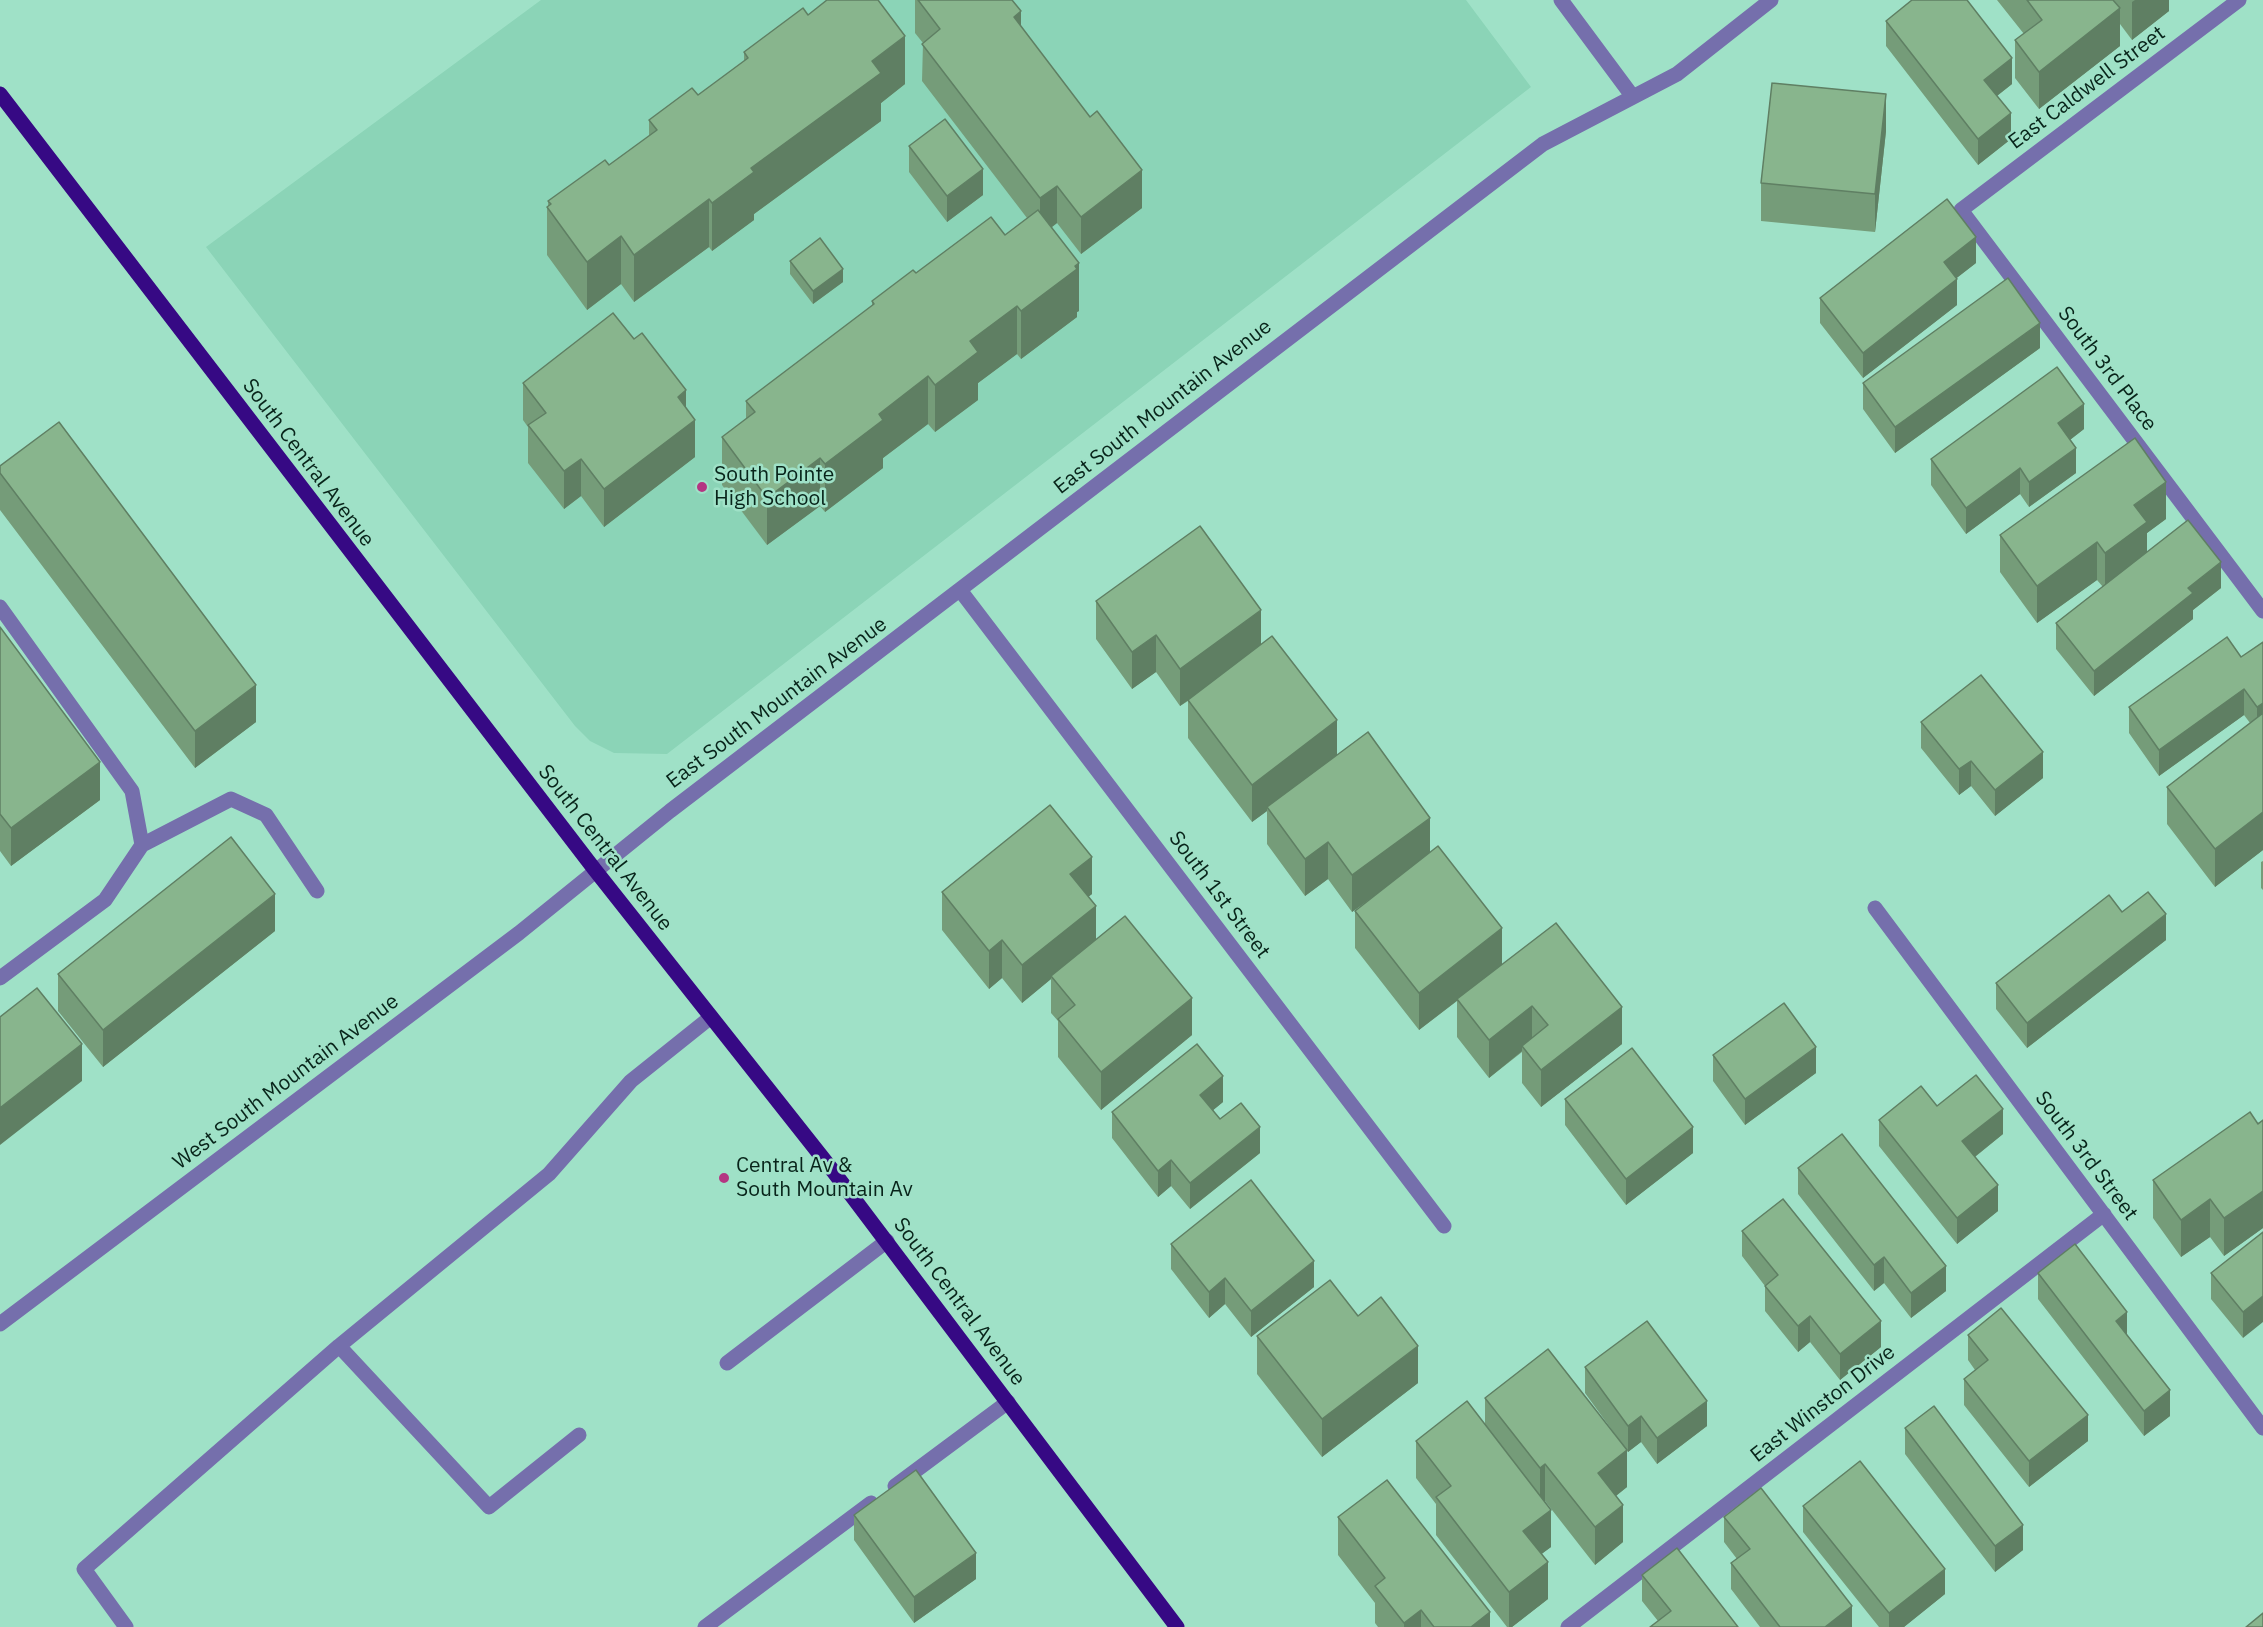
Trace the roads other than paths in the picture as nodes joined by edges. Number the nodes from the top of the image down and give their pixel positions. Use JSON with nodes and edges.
{"nodes":[{"id":1,"x":1561,"y":0,"type":"edge"},
{"id":2,"x":1771,"y":0,"type":"edge"},
{"id":3,"x":2239,"y":0,"type":"edge"},
{"id":4,"x":0,"y":94,"type":"edge"},
{"id":5,"x":1633,"y":97,"type":"junction"},
{"id":6,"x":1961,"y":210,"type":"joint"},
{"id":7,"x":960,"y":590,"type":"junction"},
{"id":8,"x":0,"y":608,"type":"edge"},
{"id":9,"x":2263,"y":611,"type":"edge"},
{"id":10,"x":142,"y":845,"type":"junction"},
{"id":11,"x":595,"y":870,"type":"junction"},
{"id":12,"x":316,"y":891,"type":"dead end"},
{"id":13,"x":1875,"y":908,"type":"dead end"},
{"id":14,"x":0,"y":978,"type":"edge"},
{"id":15,"x":711,"y":1017,"type":"junction"},
{"id":16,"x":2104,"y":1214,"type":"junction"},
{"id":17,"x":1444,"y":1226,"type":"dead end"},
{"id":18,"x":887,"y":1241,"type":"junction"},
{"id":19,"x":0,"y":1324,"type":"edge"},
{"id":20,"x":339,"y":1346,"type":"junction"},
{"id":21,"x":727,"y":1363,"type":"dead end"},
{"id":22,"x":1008,"y":1402,"type":"junction"},
{"id":23,"x":2263,"y":1428,"type":"edge"},
{"id":24,"x":579,"y":1435,"type":"dead end"},
{"id":25,"x":126,"y":1627,"type":"edge"},
{"id":26,"x":705,"y":1627,"type":"edge"},
{"id":27,"x":1177,"y":1627,"type":"edge"},
{"id":28,"x":1568,"y":1627,"type":"edge"}],
"edges":[{"from":1,"to":5,"type":"street"},
{"from":2,"to":5,"type":"street","name":"East South Mountain Avenue"},
{"from":3,"to":6,"type":"street","name":"East Caldwell Street"},
{"from":4,"to":11,"type":"main road","name":"South Central Avenue"},
{"from":5,"to":7,"type":"street","name":"East South Mountain Avenue"},
{"from":6,"to":9,"type":"street","name":"South 3rd Place"},
{"from":7,"to":11,"type":"street","name":"East South Mountain Avenue"},
{"from":7,"to":17,"type":"street","name":"South 1st Street"},
{"from":8,"to":10,"type":"street"},
{"from":10,"to":12,"type":"street"},
{"from":10,"to":14,"type":"street"},
{"from":11,"to":15,"type":"main road","name":"South Central Avenue"},
{"from":11,"to":19,"type":"street","name":"West South Mountain Avenue"},
{"from":13,"to":16,"type":"street","name":"South 3rd Street"},
{"from":15,"to":18,"type":"main road","name":"South Central Avenue"},
{"from":15,"to":20,"type":"street"},
{"from":16,"to":23,"type":"street","name":"South 3rd Street"},
{"from":16,"to":28,"type":"street","name":"East Winston Drive"},
{"from":18,"to":21,"type":"street"},
{"from":18,"to":22,"type":"main road","name":"South Central Avenue"},
{"from":20,"to":24,"type":"street"},
{"from":20,"to":25,"type":"street"},
{"from":22,"to":26,"type":"street"},
{"from":22,"to":27,"type":"main road","name":"South Central Avenue"}]}
